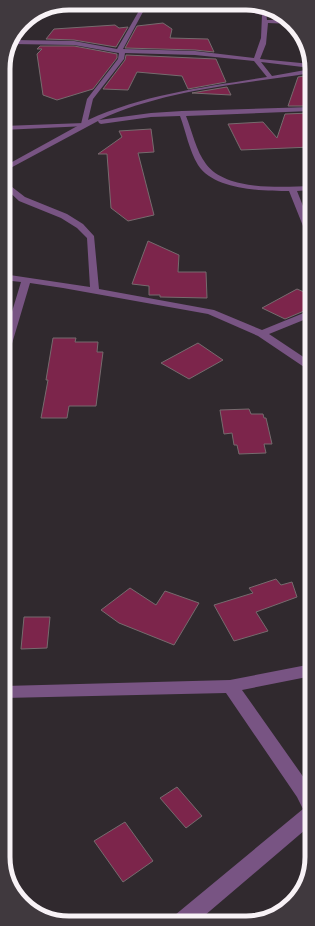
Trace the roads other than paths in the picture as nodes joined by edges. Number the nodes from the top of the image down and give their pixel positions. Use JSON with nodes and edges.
{"nodes":[{"id":1,"x":141,"y":10,"type":"edge"},
{"id":2,"x":256,"y":11,"type":"edge"},
{"id":3,"x":265,"y":21,"type":"junction"},
{"id":4,"x":281,"y":22,"type":"edge"},
{"id":5,"x":17,"y":42,"type":"edge"},
{"id":6,"x":119,"y":51,"type":"junction"},
{"id":7,"x":256,"y":60,"type":"junction"},
{"id":8,"x":305,"y":65,"type":"edge"},
{"id":9,"x":305,"y":72,"type":"edge"},
{"id":10,"x":271,"y":78,"type":"junction"},
{"id":11,"x":305,"y":109,"type":"edge"},
{"id":12,"x":182,"y":113,"type":"junction"},
{"id":13,"x":84,"y":125,"type":"junction"},
{"id":14,"x":10,"y":128,"type":"edge"},
{"id":15,"x":10,"y":166,"type":"edge"},
{"id":16,"x":10,"y":188,"type":"edge"},
{"id":17,"x":305,"y":188,"type":"edge"},
{"id":18,"x":292,"y":189,"type":"junction"},
{"id":19,"x":305,"y":221,"type":"edge"},
{"id":20,"x":10,"y":278,"type":"edge"},
{"id":21,"x":26,"y":280,"type":"junction"},
{"id":22,"x":95,"y":292,"type":"junction"},
{"id":23,"x":305,"y":316,"type":"edge"},
{"id":24,"x":10,"y":331,"type":"edge"},
{"id":25,"x":262,"y":334,"type":"junction"},
{"id":26,"x":305,"y":363,"type":"edge"},
{"id":27,"x":305,"y":671,"type":"edge"},
{"id":28,"x":230,"y":686,"type":"junction"},
{"id":29,"x":10,"y":692,"type":"edge"},
{"id":30,"x":305,"y":795,"type":"edge"},
{"id":31,"x":305,"y":819,"type":"edge"},
{"id":32,"x":189,"y":916,"type":"edge"}],
"edges":[{"from":1,"to":6,"type":"street"},
{"from":2,"to":3,"type":"street"},
{"from":3,"to":4,"type":"street"},
{"from":3,"to":7,"type":"street"},
{"from":5,"to":6,"type":"street"},
{"from":6,"to":7,"type":"street"},
{"from":6,"to":13,"type":"street"},
{"from":7,"to":8,"type":"street"},
{"from":7,"to":10,"type":"street"},
{"from":9,"to":10,"type":"street"},
{"from":10,"to":13,"type":"street"},
{"from":11,"to":12,"type":"street"},
{"from":12,"to":13,"type":"street"},
{"from":12,"to":18,"type":"street"},
{"from":13,"to":14,"type":"street"},
{"from":13,"to":15,"type":"street"},
{"from":16,"to":22,"type":"street"},
{"from":17,"to":18,"type":"street"},
{"from":18,"to":19,"type":"street"},
{"from":20,"to":21,"type":"street"},
{"from":21,"to":22,"type":"street"},
{"from":21,"to":24,"type":"street"},
{"from":22,"to":25,"type":"street"},
{"from":23,"to":25,"type":"street"},
{"from":25,"to":26,"type":"street"},
{"from":27,"to":28,"type":"street"},
{"from":28,"to":29,"type":"street"},
{"from":28,"to":30,"type":"street"},
{"from":31,"to":32,"type":"street"}]}
